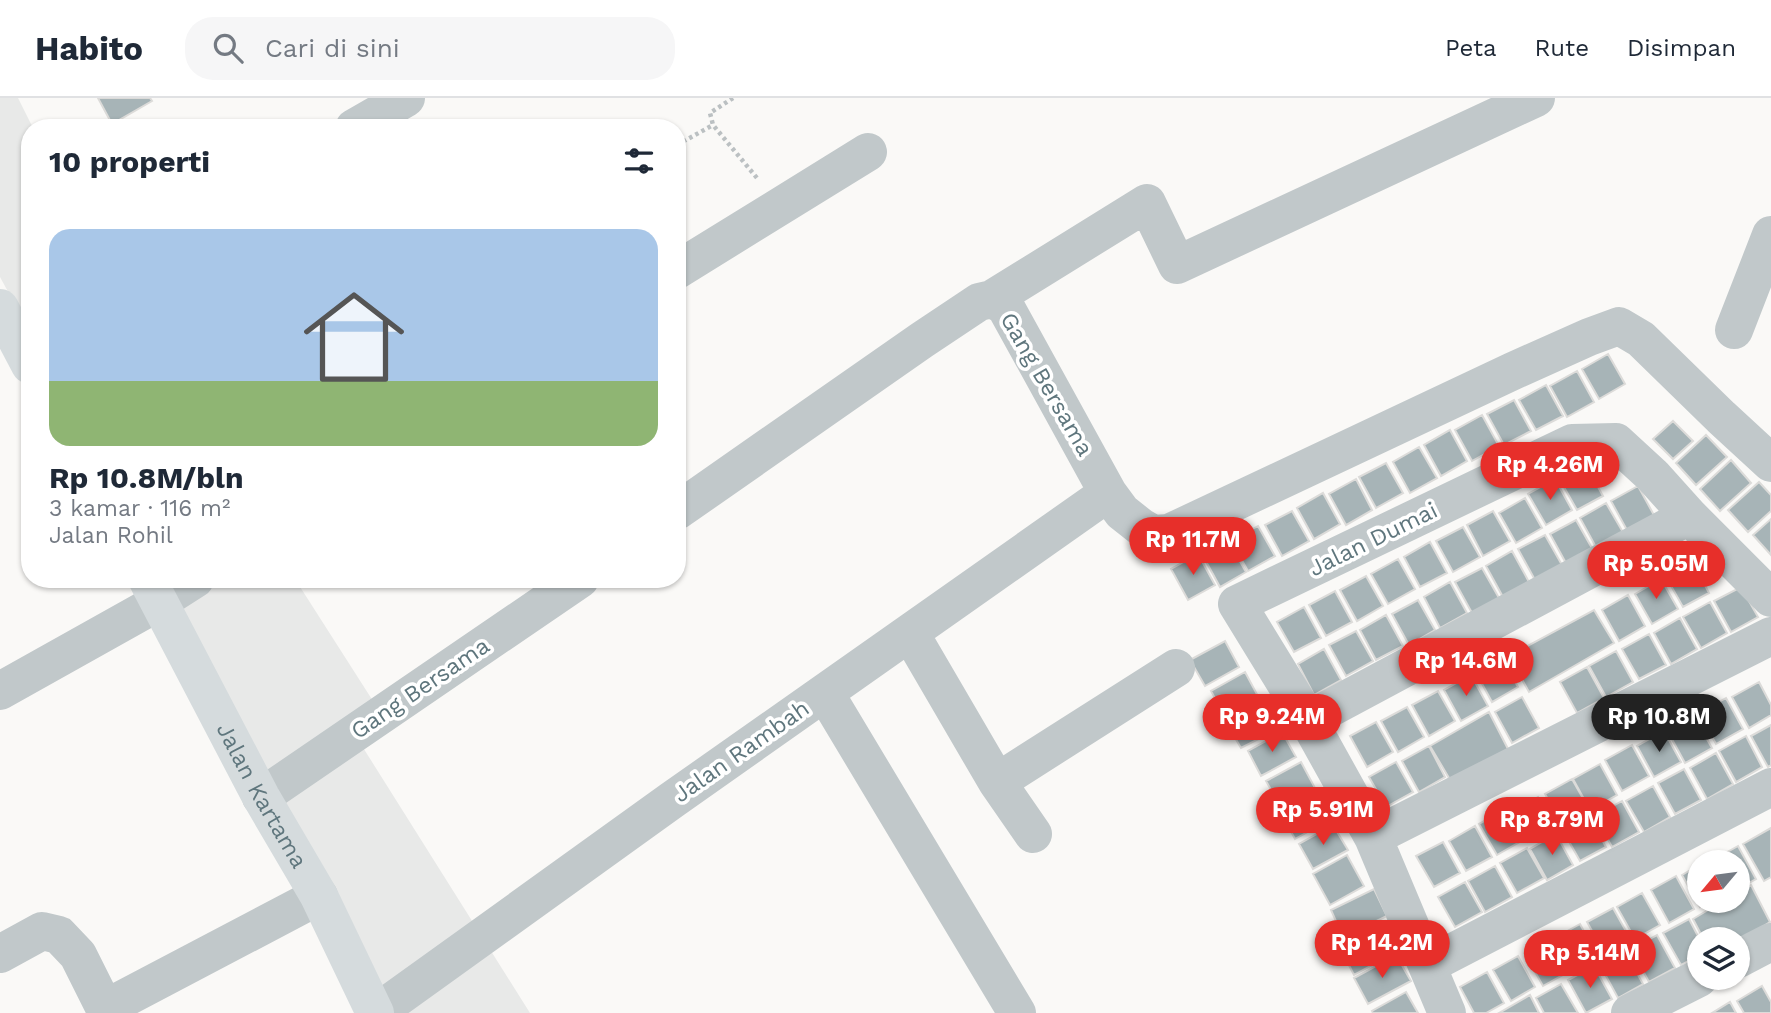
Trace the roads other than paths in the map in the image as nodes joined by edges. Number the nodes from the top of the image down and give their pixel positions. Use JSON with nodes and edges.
{"nodes":[{"id":1,"x":406,"y":98,"type":"edge"},
{"id":2,"x":1536,"y":98,"type":"edge"},
{"id":3,"x":370,"y":119,"type":"edge"},
{"id":4,"x":868,"y":152,"type":"dead end"},
{"id":5,"x":1771,"y":235,"type":"edge"},
{"id":6,"x":686,"y":264,"type":"edge"},
{"id":7,"x":992,"y":299,"type":"junction"},
{"id":8,"x":13,"y":316,"type":"edge"},
{"id":9,"x":1734,"y":330,"type":"dead end"},
{"id":10,"x":21,"y":339,"type":"edge"},
{"id":11,"x":1771,"y":463,"type":"edge"},
{"id":12,"x":1108,"y":493,"type":"junction"},
{"id":13,"x":686,"y":506,"type":"edge"},
{"id":14,"x":1689,"y":516,"type":"junction"},
{"id":15,"x":567,"y":588,"type":"edge"},
{"id":16,"x":153,"y":591,"type":"edge"},
{"id":17,"x":1771,"y":598,"type":"edge"},
{"id":18,"x":910,"y":633,"type":"junction"},
{"id":19,"x":1771,"y":635,"type":"edge"},
{"id":20,"x":1176,"y":668,"type":"dead end"},
{"id":21,"x":0,"y":691,"type":"edge"},
{"id":22,"x":825,"y":693,"type":"junction"},
{"id":23,"x":1308,"y":720,"type":"junction"},
{"id":24,"x":998,"y":782,"type":"junction"},
{"id":25,"x":1771,"y":787,"type":"edge"},
{"id":26,"x":261,"y":797,"type":"junction"},
{"id":27,"x":1033,"y":834,"type":"dead end"},
{"id":28,"x":1374,"y":837,"type":"junction"},
{"id":29,"x":319,"y":896,"type":"junction"},
{"id":30,"x":1771,"y":942,"type":"edge"},
{"id":31,"x":1750,"y":953,"type":"edge"},
{"id":32,"x":0,"y":954,"type":"edge"},
{"id":33,"x":1428,"y":965,"type":"junction"},
{"id":34,"x":1687,"y":984,"type":"edge"},
{"id":35,"x":106,"y":1010,"type":"edge"},
{"id":36,"x":376,"y":1013,"type":"edge"},
{"id":37,"x":1017,"y":1013,"type":"edge"},
{"id":38,"x":1447,"y":1013,"type":"edge"},
{"id":39,"x":1630,"y":1013,"type":"edge"}],
"edges":[{"from":1,"to":3,"type":"street"},
{"from":2,"to":7,"type":"street"},
{"from":4,"to":6,"type":"street"},
{"from":5,"to":9,"type":"street"},
{"from":7,"to":12,"type":"street","name":"Gang Bersama"},
{"from":7,"to":13,"type":"street","name":"Gang Bersama"},
{"from":8,"to":10,"type":"main road"},
{"from":11,"to":12,"type":"street","name":"Gang Bersama"},
{"from":12,"to":18,"type":"street","name":"Jalan Rambah"},
{"from":14,"to":17,"type":"street","name":"Jalan Dumai"},
{"from":14,"to":23,"type":"street"},
{"from":14,"to":23,"type":"street","name":"Jalan Dumai"},
{"from":15,"to":26,"type":"street","name":"Gang Bersama"},
{"from":16,"to":21,"type":"street"},
{"from":16,"to":26,"type":"main road","name":"Jalan Kartama"},
{"from":18,"to":22,"type":"street","name":"Jalan Rambah"},
{"from":18,"to":24,"type":"street"},
{"from":19,"to":28,"type":"street"},
{"from":20,"to":24,"type":"street"},
{"from":22,"to":36,"type":"street","name":"Jalan Rambah"},
{"from":22,"to":37,"type":"street"},
{"from":23,"to":28,"type":"street","name":"Jalan Dumai"},
{"from":24,"to":27,"type":"street"},
{"from":25,"to":33,"type":"street"},
{"from":26,"to":29,"type":"main road","name":"Jalan Kartama"},
{"from":28,"to":33,"type":"street","name":"Jalan Dumai"},
{"from":29,"to":35,"type":"street"},
{"from":29,"to":36,"type":"main road","name":"Jalan Kartama"},
{"from":30,"to":31,"type":"street"},
{"from":32,"to":35,"type":"street"},
{"from":33,"to":38,"type":"street","name":"Jalan Dumai"},
{"from":34,"to":39,"type":"street"}]}
